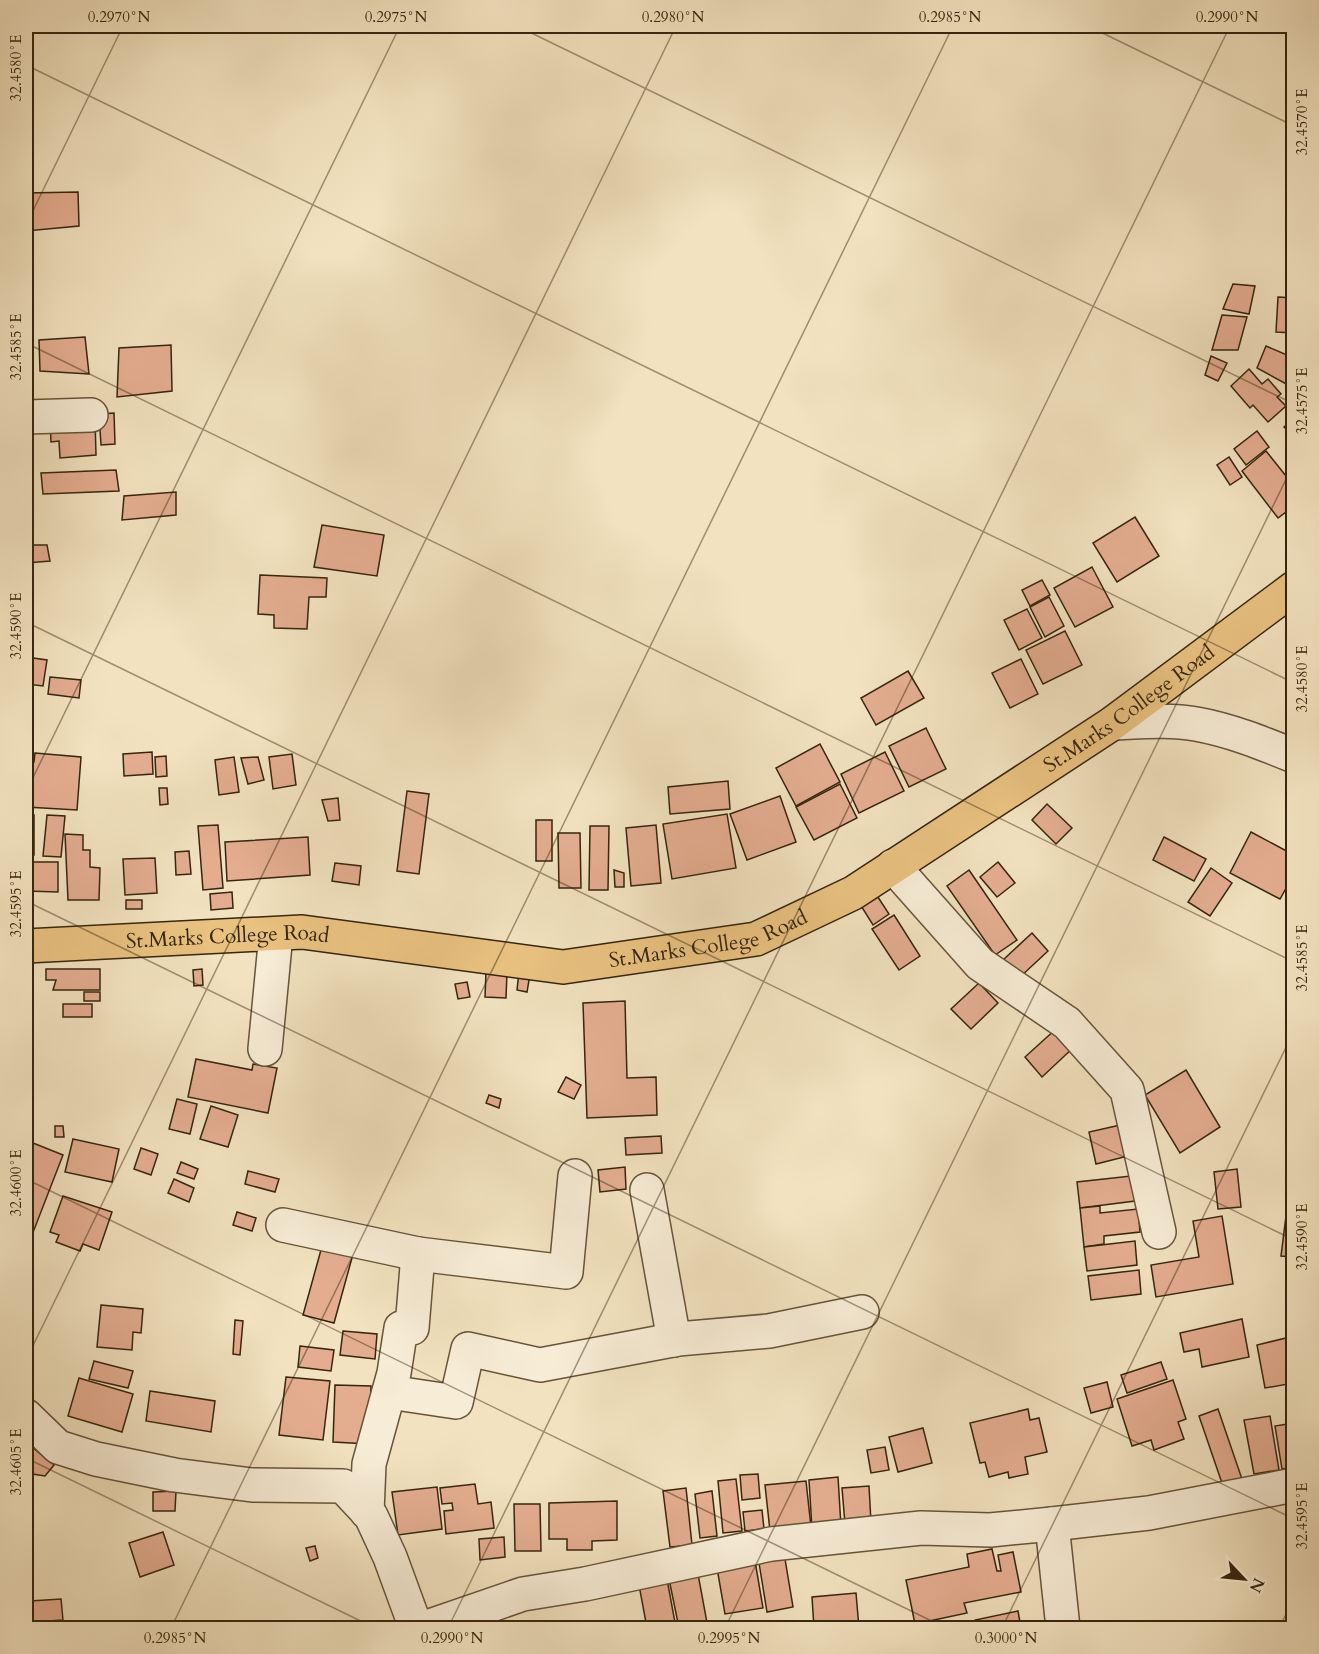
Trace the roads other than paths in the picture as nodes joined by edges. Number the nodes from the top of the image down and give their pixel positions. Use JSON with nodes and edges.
{"nodes":[{"id":1,"x":91,"y":415,"type":"dead end"},
{"id":2,"x":26,"y":417,"type":"edge"},
{"id":3,"x":1293,"y":588,"type":"edge"},
{"id":4,"x":1113,"y":723,"type":"junction"},
{"id":5,"x":1293,"y":756,"type":"edge"},
{"id":6,"x":893,"y":866,"type":"junction"},
{"id":7,"x":276,"y":934,"type":"junction"},
{"id":8,"x":26,"y":946,"type":"edge"},
{"id":9,"x":265,"y":1049,"type":"dead end"},
{"id":10,"x":575,"y":1176,"type":"dead end"},
{"id":11,"x":647,"y":1190,"type":"dead end"},
{"id":12,"x":283,"y":1225,"type":"dead end"},
{"id":13,"x":1159,"y":1232,"type":"dead end"},
{"id":14,"x":418,"y":1254,"type":"junction"},
{"id":15,"x":862,"y":1312,"type":"dead end"},
{"id":16,"x":674,"y":1340,"type":"junction"},
{"id":17,"x":389,"y":1392,"type":"junction"},
{"id":18,"x":26,"y":1416,"type":"edge"},
{"id":19,"x":1293,"y":1485,"type":"edge"},
{"id":20,"x":367,"y":1512,"type":"junction"},
{"id":21,"x":1052,"y":1524,"type":"junction"},
{"id":22,"x":416,"y":1629,"type":"edge"},
{"id":23,"x":424,"y":1629,"type":"edge"},
{"id":24,"x":1063,"y":1629,"type":"edge"}],
"edges":[{"from":1,"to":2,"type":"street"},
{"from":3,"to":4,"type":"main road","name":"St.Marks College Road"},
{"from":4,"to":5,"type":"street"},
{"from":4,"to":6,"type":"main road","name":"St.Marks College Road"},
{"from":6,"to":7,"type":"main road","name":"St.Marks College Road"},
{"from":6,"to":13,"type":"street"},
{"from":7,"to":8,"type":"main road","name":"St.Marks College Road"},
{"from":7,"to":9,"type":"street"},
{"from":10,"to":14,"type":"street"},
{"from":11,"to":16,"type":"street"},
{"from":12,"to":14,"type":"street"},
{"from":14,"to":17,"type":"street"},
{"from":15,"to":16,"type":"street"},
{"from":16,"to":17,"type":"street"},
{"from":17,"to":20,"type":"street"},
{"from":18,"to":20,"type":"street"},
{"from":19,"to":21,"type":"street"},
{"from":20,"to":22,"type":"street"},
{"from":21,"to":23,"type":"street"},
{"from":21,"to":24,"type":"street"}]}
